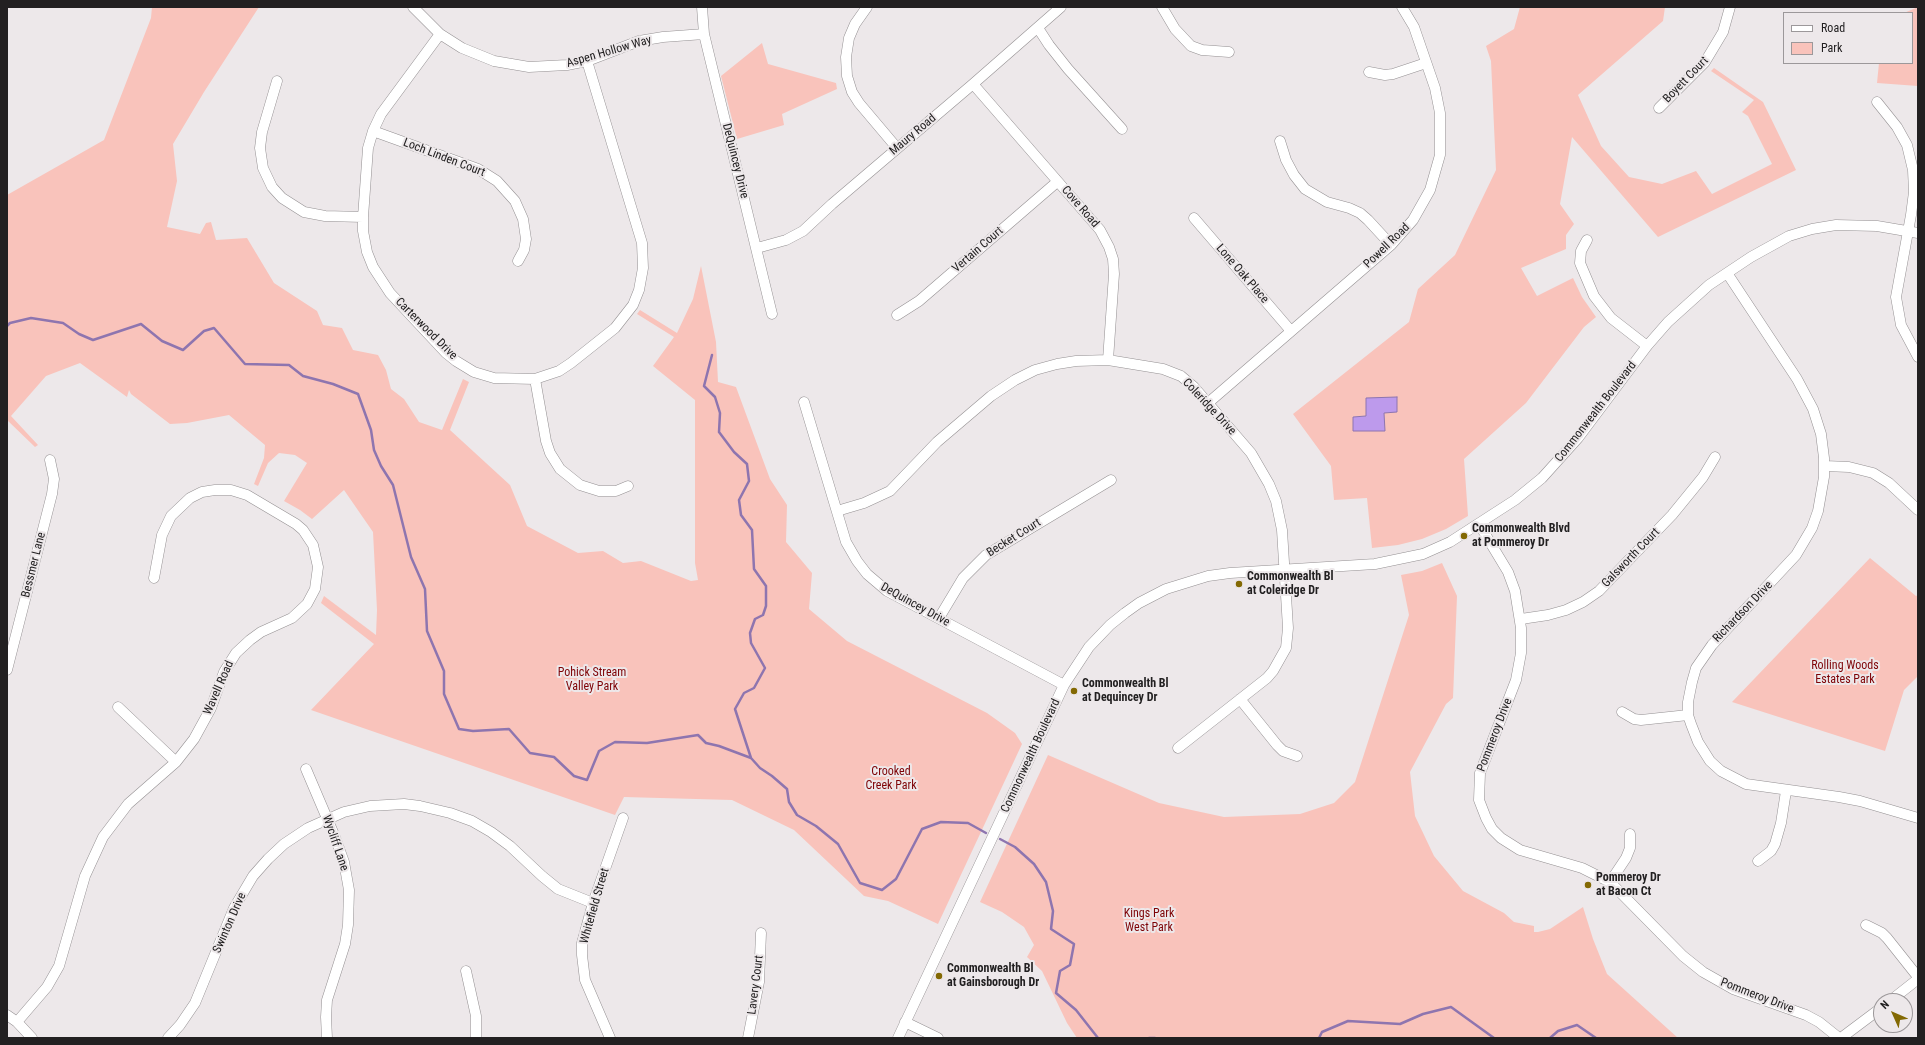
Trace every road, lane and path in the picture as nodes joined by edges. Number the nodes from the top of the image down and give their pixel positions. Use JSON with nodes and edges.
{"nodes":[{"id":1,"x":413,"y":7,"type":"edge"},
{"id":2,"x":702,"y":7,"type":"edge"},
{"id":3,"x":867,"y":7,"type":"edge"},
{"id":4,"x":1061,"y":7,"type":"edge"},
{"id":5,"x":1162,"y":7,"type":"edge"},
{"id":6,"x":1402,"y":7,"type":"edge"},
{"id":7,"x":1730,"y":7,"type":"edge"},
{"id":8,"x":1038,"y":28,"type":"junction"},
{"id":9,"x":440,"y":34,"type":"junction"},
{"id":10,"x":704,"y":34,"type":"junction"},
{"id":11,"x":1229,"y":52,"type":"dead end"},
{"id":12,"x":586,"y":61,"type":"junction"},
{"id":13,"x":1426,"y":63,"type":"junction"},
{"id":14,"x":1369,"y":72,"type":"dead end"},
{"id":15,"x":278,"y":82,"type":"dead end"},
{"id":16,"x":973,"y":84,"type":"junction"},
{"id":17,"x":1877,"y":102,"type":"dead end"},
{"id":18,"x":1659,"y":108,"type":"dead end"},
{"id":19,"x":1122,"y":129,"type":"dead end"},
{"id":20,"x":373,"y":131,"type":"junction"},
{"id":21,"x":1280,"y":141,"type":"dead end"},
{"id":22,"x":896,"y":148,"type":"junction"},
{"id":23,"x":1057,"y":182,"type":"junction"},
{"id":24,"x":363,"y":217,"type":"junction"},
{"id":25,"x":1194,"y":218,"type":"dead end"},
{"id":26,"x":1908,"y":231,"type":"junction"},
{"id":27,"x":1918,"y":233,"type":"edge"},
{"id":28,"x":1587,"y":240,"type":"dead end"},
{"id":29,"x":1391,"y":245,"type":"junction"},
{"id":30,"x":757,"y":248,"type":"junction"},
{"id":31,"x":518,"y":261,"type":"dead end"},
{"id":32,"x":1727,"y":273,"type":"junction"},
{"id":33,"x":772,"y":314,"type":"dead end"},
{"id":34,"x":897,"y":315,"type":"dead end"},
{"id":35,"x":1291,"y":331,"type":"junction"},
{"id":36,"x":1648,"y":346,"type":"junction"},
{"id":37,"x":1918,"y":357,"type":"edge"},
{"id":38,"x":1108,"y":360,"type":"junction"},
{"id":39,"x":535,"y":379,"type":"junction"},
{"id":40,"x":804,"y":402,"type":"dead end"},
{"id":41,"x":1208,"y":403,"type":"junction"},
{"id":42,"x":1715,"y":457,"type":"dead end"},
{"id":43,"x":50,"y":460,"type":"dead end"},
{"id":44,"x":1825,"y":466,"type":"junction"},
{"id":45,"x":1111,"y":480,"type":"dead end"},
{"id":46,"x":628,"y":486,"type":"dead end"},
{"id":47,"x":1918,"y":510,"type":"edge"},
{"id":48,"x":836,"y":511,"type":"junction"},
{"id":49,"x":1479,"y":524,"type":"junction"},
{"id":50,"x":1285,"y":569,"type":"junction"},
{"id":51,"x":154,"y":578,"type":"dead end"},
{"id":52,"x":939,"y":618,"type":"junction"},
{"id":53,"x":1521,"y":619,"type":"junction"},
{"id":54,"x":10,"y":650,"type":"edge"},
{"id":55,"x":7,"y":670,"type":"edge"},
{"id":56,"x":1064,"y":685,"type":"junction"},
{"id":57,"x":1240,"y":699,"type":"junction"},
{"id":58,"x":118,"y":707,"type":"dead end"},
{"id":59,"x":1622,"y":712,"type":"dead end"},
{"id":60,"x":1688,"y":715,"type":"junction"},
{"id":61,"x":1178,"y":748,"type":"dead end"},
{"id":62,"x":1297,"y":756,"type":"dead end"},
{"id":63,"x":176,"y":762,"type":"junction"},
{"id":64,"x":306,"y":769,"type":"dead end"},
{"id":65,"x":1786,"y":791,"type":"junction"},
{"id":66,"x":327,"y":818,"type":"junction"},
{"id":67,"x":623,"y":818,"type":"dead end"},
{"id":68,"x":1918,"y":818,"type":"edge"},
{"id":69,"x":1630,"y":834,"type":"dead end"},
{"id":70,"x":1758,"y":861,"type":"dead end"},
{"id":71,"x":1610,"y":882,"type":"junction"},
{"id":72,"x":593,"y":903,"type":"junction"},
{"id":73,"x":1866,"y":925,"type":"dead end"},
{"id":74,"x":761,"y":933,"type":"dead end"},
{"id":75,"x":466,"y":971,"type":"dead end"},
{"id":76,"x":1918,"y":978,"type":"edge"},
{"id":77,"x":1900,"y":993,"type":"edge"},
{"id":78,"x":1873,"y":1014,"type":"edge"},
{"id":79,"x":7,"y":1015,"type":"edge"},
{"id":80,"x":17,"y":1022,"type":"junction"},
{"id":81,"x":905,"y":1022,"type":"junction"},
{"id":82,"x":32,"y":1038,"type":"edge"},
{"id":83,"x":168,"y":1038,"type":"edge"},
{"id":84,"x":327,"y":1038,"type":"edge"},
{"id":85,"x":476,"y":1038,"type":"edge"},
{"id":86,"x":610,"y":1038,"type":"edge"},
{"id":87,"x":748,"y":1038,"type":"edge"},
{"id":88,"x":898,"y":1038,"type":"edge"},
{"id":89,"x":938,"y":1038,"type":"edge"},
{"id":90,"x":1840,"y":1038,"type":"edge"}],
"edges":[{"from":1,"to":9,"type":"street","name":"Aspen Hollow Way"},
{"from":2,"to":10,"type":"street","name":"DeQuincey Drive"},
{"from":3,"to":22,"type":"street"},
{"from":4,"to":8,"type":"street","name":"Maury Road"},
{"from":5,"to":11,"type":"street"},
{"from":6,"to":13,"type":"street","name":"Powell Road"},
{"from":7,"to":18,"type":"street","name":"Boyett Court"},
{"from":8,"to":16,"type":"street","name":"Maury Road"},
{"from":8,"to":19,"type":"street"},
{"from":9,"to":12,"type":"street","name":"Aspen Hollow Way"},
{"from":9,"to":20,"type":"street","name":"Carterwood Drive"},
{"from":10,"to":12,"type":"street","name":"Aspen Hollow Way"},
{"from":10,"to":30,"type":"street","name":"DeQuincey Drive"},
{"from":12,"to":39,"type":"street","name":"Carterwood Drive"},
{"from":13,"to":14,"type":"street"},
{"from":13,"to":29,"type":"street","name":"Powell Road"},
{"from":15,"to":24,"type":"street"},
{"from":16,"to":22,"type":"street","name":"Maury Road"},
{"from":16,"to":23,"type":"street","name":"Cove Road"},
{"from":17,"to":26,"type":"street"},
{"from":20,"to":24,"type":"street","name":"Carterwood Drive"},
{"from":20,"to":31,"type":"street","name":"Loch Linden Court"},
{"from":21,"to":29,"type":"street"},
{"from":22,"to":30,"type":"street","name":"Maury Road"},
{"from":23,"to":34,"type":"street","name":"Vertain Court"},
{"from":23,"to":38,"type":"street","name":"Cove Road"},
{"from":24,"to":39,"type":"street","name":"Carterwood Drive"},
{"from":25,"to":35,"type":"street","name":"Lone Oak Place"},
{"from":26,"to":27,"type":"street","name":"Commonwealth Boulevard"},
{"from":26,"to":32,"type":"street","name":"Commonwealth Boulevard"},
{"from":26,"to":37,"type":"street"},
{"from":28,"to":36,"type":"street"},
{"from":29,"to":35,"type":"street","name":"Powell Road"},
{"from":30,"to":33,"type":"street","name":"DeQuincey Drive"},
{"from":32,"to":36,"type":"street","name":"Commonwealth Boulevard"},
{"from":32,"to":44,"type":"street","name":"Richardson Drive"},
{"from":35,"to":41,"type":"street","name":"Powell Road"},
{"from":36,"to":49,"type":"street","name":"Commonwealth Boulevard"},
{"from":38,"to":41,"type":"street","name":"Coleridge Drive"},
{"from":38,"to":48,"type":"street","name":"Coleridge Drive"},
{"from":39,"to":46,"type":"street"},
{"from":40,"to":48,"type":"street","name":"DeQuincey Drive"},
{"from":41,"to":50,"type":"street","name":"Coleridge Drive"},
{"from":42,"to":53,"type":"street","name":"Galsworth Court"},
{"from":43,"to":54,"type":"street","name":"Bessmer Lane"},
{"from":44,"to":47,"type":"street"},
{"from":44,"to":60,"type":"street","name":"Richardson Drive"},
{"from":45,"to":52,"type":"street","name":"Becket Court"},
{"from":48,"to":52,"type":"street","name":"DeQuincey Drive"},
{"from":49,"to":50,"type":"street","name":"Commonwealth Boulevard"},
{"from":49,"to":53,"type":"street","name":"Pommeroy Drive"},
{"from":50,"to":56,"type":"street","name":"Commonwealth Boulevard"},
{"from":50,"to":57,"type":"street","name":"Coleridge Drive"},
{"from":51,"to":63,"type":"street","name":"Wavell Road"},
{"from":52,"to":56,"type":"street","name":"DeQuincey Drive"},
{"from":53,"to":71,"type":"street","name":"Pommeroy Drive"},
{"from":54,"to":55,"type":"street","name":"Bessmer Lane"},
{"from":56,"to":81,"type":"street","name":"Commonwealth Boulevard"},
{"from":57,"to":61,"type":"street","name":"Coleridge Drive"},
{"from":57,"to":62,"type":"street"},
{"from":58,"to":63,"type":"street"},
{"from":59,"to":60,"type":"street"},
{"from":60,"to":65,"type":"street","name":"Richardson Drive"},
{"from":63,"to":80,"type":"street","name":"Wavell Road"},
{"from":64,"to":66,"type":"street","name":"Wycliff Lane"},
{"from":65,"to":68,"type":"street","name":"Richardson Drive"},
{"from":65,"to":70,"type":"street"},
{"from":66,"to":72,"type":"street","name":"Swinton Drive"},
{"from":66,"to":83,"type":"street","name":"Swinton Drive"},
{"from":66,"to":84,"type":"street","name":"Wycliff Lane"},
{"from":67,"to":72,"type":"street","name":"Whitefield Street"},
{"from":69,"to":71,"type":"street"},
{"from":71,"to":90,"type":"street","name":"Pommeroy Drive"},
{"from":72,"to":86,"type":"street","name":"Whitefield Street"},
{"from":73,"to":76,"type":"street"},
{"from":74,"to":87,"type":"street","name":"Lavery Court"},
{"from":75,"to":85,"type":"street"},
{"from":76,"to":77,"type":"street"},
{"from":78,"to":90,"type":"street"},
{"from":79,"to":80,"type":"street"},
{"from":80,"to":82,"type":"street"},
{"from":81,"to":88,"type":"street","name":"Commonwealth Boulevard"},
{"from":81,"to":89,"type":"street"}]}
